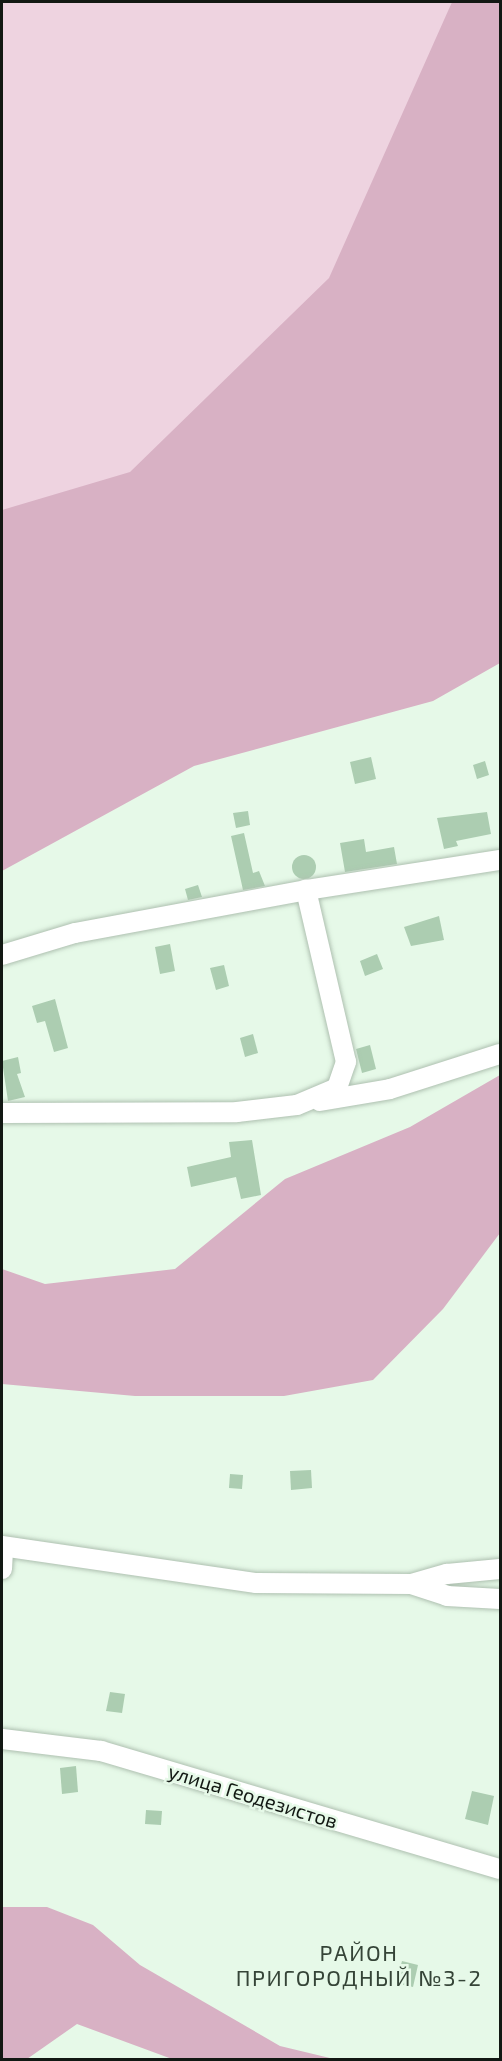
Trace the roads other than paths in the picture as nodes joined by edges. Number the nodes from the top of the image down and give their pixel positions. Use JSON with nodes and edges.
{"nodes":[{"id":1,"x":501,"y":860,"type":"edge"},
{"id":2,"x":306,"y":890,"type":"junction"},
{"id":3,"x":2,"y":955,"type":"edge"},
{"id":4,"x":501,"y":1053,"type":"edge"},
{"id":5,"x":297,"y":1105,"type":"junction"},
{"id":6,"x":2,"y":1113,"type":"edge"},
{"id":7,"x":2,"y":1547,"type":"edge"},
{"id":8,"x":2,"y":1569,"type":"edge"},
{"id":9,"x":501,"y":1569,"type":"edge"},
{"id":10,"x":411,"y":1584,"type":"junction"},
{"id":11,"x":501,"y":1599,"type":"edge"},
{"id":12,"x":2,"y":1739,"type":"edge"},
{"id":13,"x":501,"y":1869,"type":"edge"}],
"edges":[{"from":1,"to":2,"type":"street"},
{"from":2,"to":3,"type":"street"},
{"from":2,"to":5,"type":"street"},
{"from":4,"to":5,"type":"street"},
{"from":5,"to":6,"type":"street"},
{"from":7,"to":8,"type":"street"},
{"from":7,"to":10,"type":"street"},
{"from":9,"to":10,"type":"street"},
{"from":10,"to":11,"type":"street"},
{"from":12,"to":13,"type":"street","name":"улица Геодезистов"}]}
